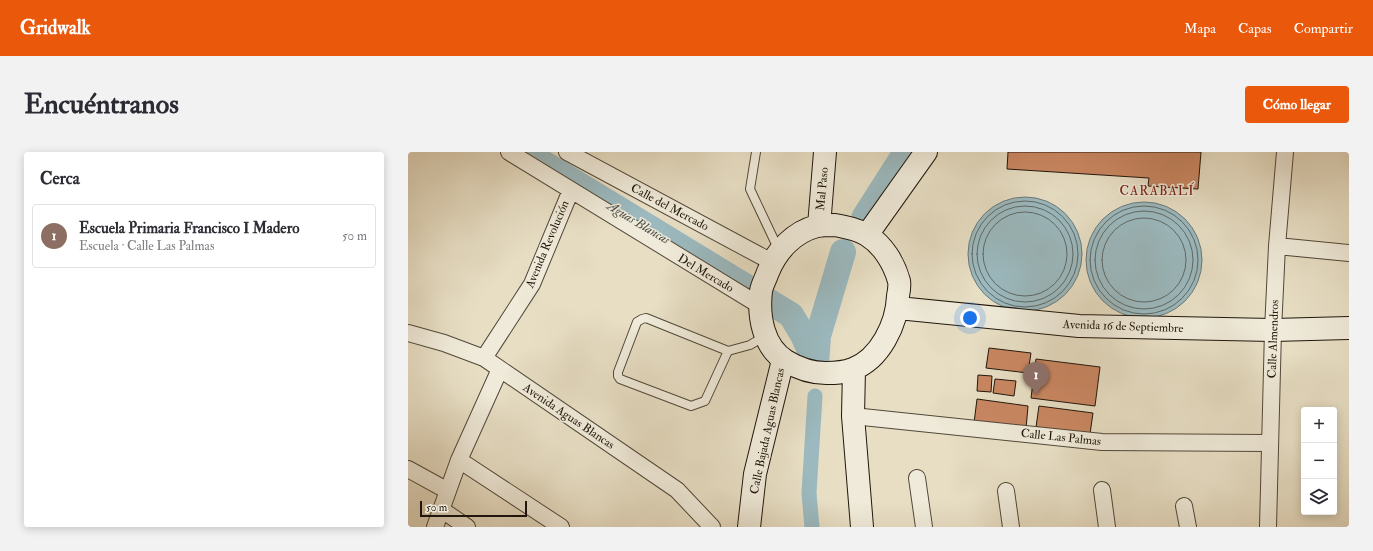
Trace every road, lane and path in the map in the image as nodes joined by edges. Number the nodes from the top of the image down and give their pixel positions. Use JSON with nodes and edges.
{"nodes":[{"id":1,"x":508,"y":152,"type":"edge"},
{"id":2,"x":567,"y":152,"type":"edge"},
{"id":3,"x":756,"y":152,"type":"edge"},
{"id":4,"x":825,"y":152,"type":"edge"},
{"id":5,"x":926,"y":152,"type":"edge"},
{"id":6,"x":1284,"y":152,"type":"edge"},
{"id":7,"x":571,"y":190,"type":"junction"},
{"id":8,"x":819,"y":226,"type":"junction"},
{"id":9,"x":867,"y":235,"type":"junction"},
{"id":10,"x":1277,"y":246,"type":"junction"},
{"id":11,"x":1349,"y":253,"type":"edge"},
{"id":12,"x":777,"y":256,"type":"junction"},
{"id":13,"x":759,"y":306,"type":"junction"},
{"id":14,"x":898,"y":308,"type":"junction"},
{"id":15,"x":1349,"y":328,"type":"edge"},
{"id":16,"x":1273,"y":330,"type":"junction"},
{"id":17,"x":408,"y":333,"type":"edge"},
{"id":18,"x":765,"y":335,"type":"junction"},
{"id":19,"x":728,"y":351,"type":"junction"},
{"id":20,"x":484,"y":358,"type":"junction"},
{"id":21,"x":783,"y":360,"type":"junction"},
{"id":22,"x":500,"y":369,"type":"junction"},
{"id":23,"x":854,"y":369,"type":"junction"},
{"id":24,"x":853,"y":416,"type":"junction"},
{"id":25,"x":1269,"y":443,"type":"junction"},
{"id":26,"x":459,"y":460,"type":"junction"},
{"id":27,"x":408,"y":469,"type":"edge"},
{"id":28,"x":917,"y":478,"type":"dead end"},
{"id":29,"x":1102,"y":490,"type":"dead end"},
{"id":30,"x":448,"y":491,"type":"junction"},
{"id":31,"x":1006,"y":491,"type":"dead end"},
{"id":32,"x":1184,"y":506,"type":"dead end"},
{"id":33,"x":442,"y":510,"type":"junction"},
{"id":34,"x":435,"y":527,"type":"edge"},
{"id":35,"x":467,"y":527,"type":"edge"},
{"id":36,"x":561,"y":527,"type":"edge"},
{"id":37,"x":712,"y":527,"type":"edge"},
{"id":38,"x":749,"y":527,"type":"edge"},
{"id":39,"x":862,"y":527,"type":"edge"},
{"id":40,"x":924,"y":527,"type":"edge"},
{"id":41,"x":1011,"y":527,"type":"edge"},
{"id":42,"x":1107,"y":527,"type":"edge"},
{"id":43,"x":1188,"y":527,"type":"edge"},
{"id":44,"x":1268,"y":527,"type":"edge"}],
"edges":[{"from":1,"to":7,"type":"street","name":"Del Mercado"},
{"from":2,"to":12,"type":"street","name":"Calle del Mercado"},
{"from":3,"to":12,"type":"lane"},
{"from":4,"to":8,"type":"main road","name":"Mal Paso"},
{"from":5,"to":9,"type":"main road"},
{"from":6,"to":10,"type":"street","name":"Calle Almendros"},
{"from":7,"to":13,"type":"street","name":"Del Mercado"},
{"from":7,"to":20,"type":"street","name":"Avenida Revolución"},
{"from":8,"to":9,"type":"main road"},
{"from":8,"to":12,"type":"main road"},
{"from":9,"to":14,"type":"main road"},
{"from":10,"to":11,"type":"street"},
{"from":10,"to":16,"type":"street","name":"Calle Almendros"},
{"from":12,"to":13,"type":"main road"},
{"from":13,"to":18,"type":"main road"},
{"from":14,"to":16,"type":"main road","name":"Avenida 16 de Septiembre"},
{"from":14,"to":23,"type":"main road"},
{"from":15,"to":16,"type":"main road","name":"Avenida 16 de Septiembre"},
{"from":16,"to":25,"type":"street","name":"Calle Almendros"},
{"from":17,"to":20,"type":"street","name":"Avenida Aguas Blancas"},
{"from":18,"to":19,"type":"lane"},
{"from":18,"to":21,"type":"main road"},
{"from":19,"to":19,"type":"lane"},
{"from":20,"to":22,"type":"street","name":"Avenida Aguas Blancas"},
{"from":21,"to":23,"type":"main road"},
{"from":21,"to":38,"type":"main road","name":"Calle Bajada Aguas Blancas"},
{"from":22,"to":26,"type":"street"},
{"from":22,"to":37,"type":"street","name":"Avenida Aguas Blancas"},
{"from":23,"to":24,"type":"main road"},
{"from":24,"to":25,"type":"street","name":"Calle Las Palmas"},
{"from":24,"to":39,"type":"main road"},
{"from":25,"to":44,"type":"street","name":"Calle Almendros"},
{"from":26,"to":30,"type":"street"},
{"from":26,"to":36,"type":"street"},
{"from":27,"to":30,"type":"street"},
{"from":28,"to":40,"type":"street"},
{"from":29,"to":42,"type":"street"},
{"from":30,"to":33,"type":"street"},
{"from":31,"to":41,"type":"street"},
{"from":32,"to":43,"type":"street"},
{"from":33,"to":34,"type":"street"},
{"from":33,"to":35,"type":"street"}]}
